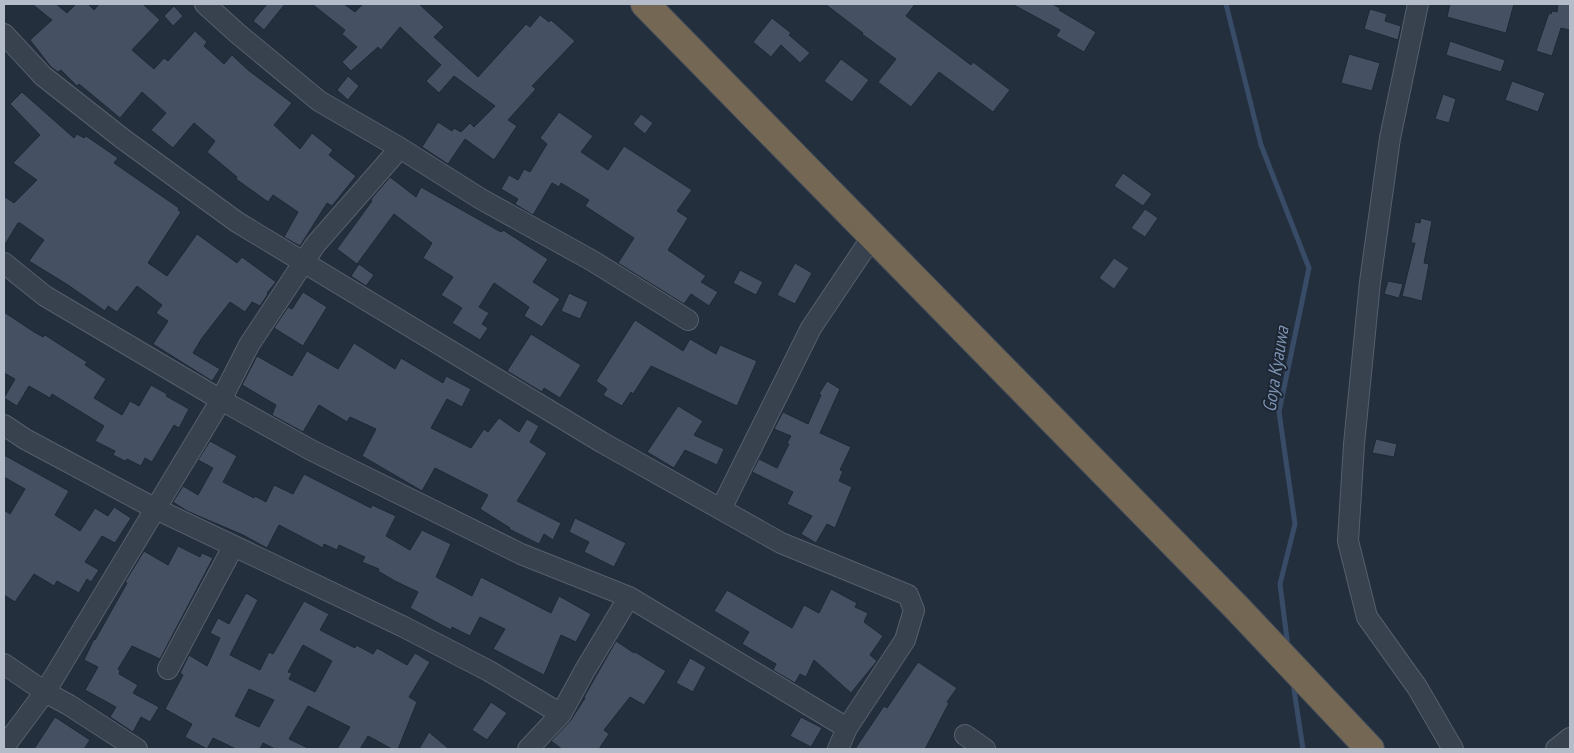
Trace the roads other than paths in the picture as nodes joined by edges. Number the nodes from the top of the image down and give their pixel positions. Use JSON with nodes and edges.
{"nodes":[{"id":1,"x":205,"y":4,"type":"edge"},
{"id":2,"x":645,"y":4,"type":"edge"},
{"id":3,"x":1418,"y":4,"type":"edge"},
{"id":4,"x":4,"y":34,"type":"edge"},
{"id":5,"x":400,"y":148,"type":"junction"},
{"id":6,"x":872,"y":237,"type":"junction"},
{"id":7,"x":303,"y":263,"type":"junction"},
{"id":8,"x":4,"y":264,"type":"edge"},
{"id":9,"x":688,"y":320,"type":"dead end"},
{"id":10,"x":221,"y":400,"type":"junction"},
{"id":11,"x":4,"y":425,"type":"edge"},
{"id":12,"x":154,"y":508,"type":"junction"},
{"id":13,"x":721,"y":509,"type":"junction"},
{"id":14,"x":233,"y":547,"type":"junction"},
{"id":15,"x":629,"y":597,"type":"junction"},
{"id":16,"x":4,"y":664,"type":"edge"},
{"id":17,"x":168,"y":669,"type":"dead end"},
{"id":18,"x":45,"y":692,"type":"junction"},
{"id":19,"x":561,"y":714,"type":"junction"},
{"id":20,"x":847,"y":728,"type":"junction"},
{"id":21,"x":965,"y":735,"type":"dead end"},
{"id":22,"x":1570,"y":738,"type":"edge"},
{"id":23,"x":4,"y":747,"type":"edge"},
{"id":24,"x":137,"y":749,"type":"edge"},
{"id":25,"x":528,"y":749,"type":"edge"},
{"id":26,"x":838,"y":749,"type":"edge"},
{"id":27,"x":986,"y":749,"type":"edge"},
{"id":28,"x":1370,"y":749,"type":"edge"},
{"id":29,"x":1453,"y":749,"type":"edge"},
{"id":30,"x":1556,"y":749,"type":"edge"}],
"edges":[{"from":1,"to":5,"type":"street"},
{"from":2,"to":6,"type":"highway"},
{"from":3,"to":29,"type":"street"},
{"from":4,"to":7,"type":"street"},
{"from":5,"to":7,"type":"street"},
{"from":5,"to":9,"type":"street"},
{"from":6,"to":13,"type":"street"},
{"from":6,"to":28,"type":"highway"},
{"from":7,"to":10,"type":"street"},
{"from":7,"to":13,"type":"street"},
{"from":8,"to":10,"type":"street"},
{"from":10,"to":12,"type":"street"},
{"from":10,"to":15,"type":"street"},
{"from":11,"to":12,"type":"street"},
{"from":12,"to":14,"type":"street"},
{"from":12,"to":18,"type":"street"},
{"from":13,"to":20,"type":"street"},
{"from":14,"to":17,"type":"street"},
{"from":14,"to":19,"type":"street"},
{"from":15,"to":19,"type":"street"},
{"from":15,"to":20,"type":"street"},
{"from":16,"to":18,"type":"street"},
{"from":18,"to":23,"type":"street"},
{"from":18,"to":24,"type":"street"},
{"from":19,"to":25,"type":"street"},
{"from":20,"to":26,"type":"street"},
{"from":21,"to":27,"type":"street"},
{"from":22,"to":30,"type":"street"}]}
